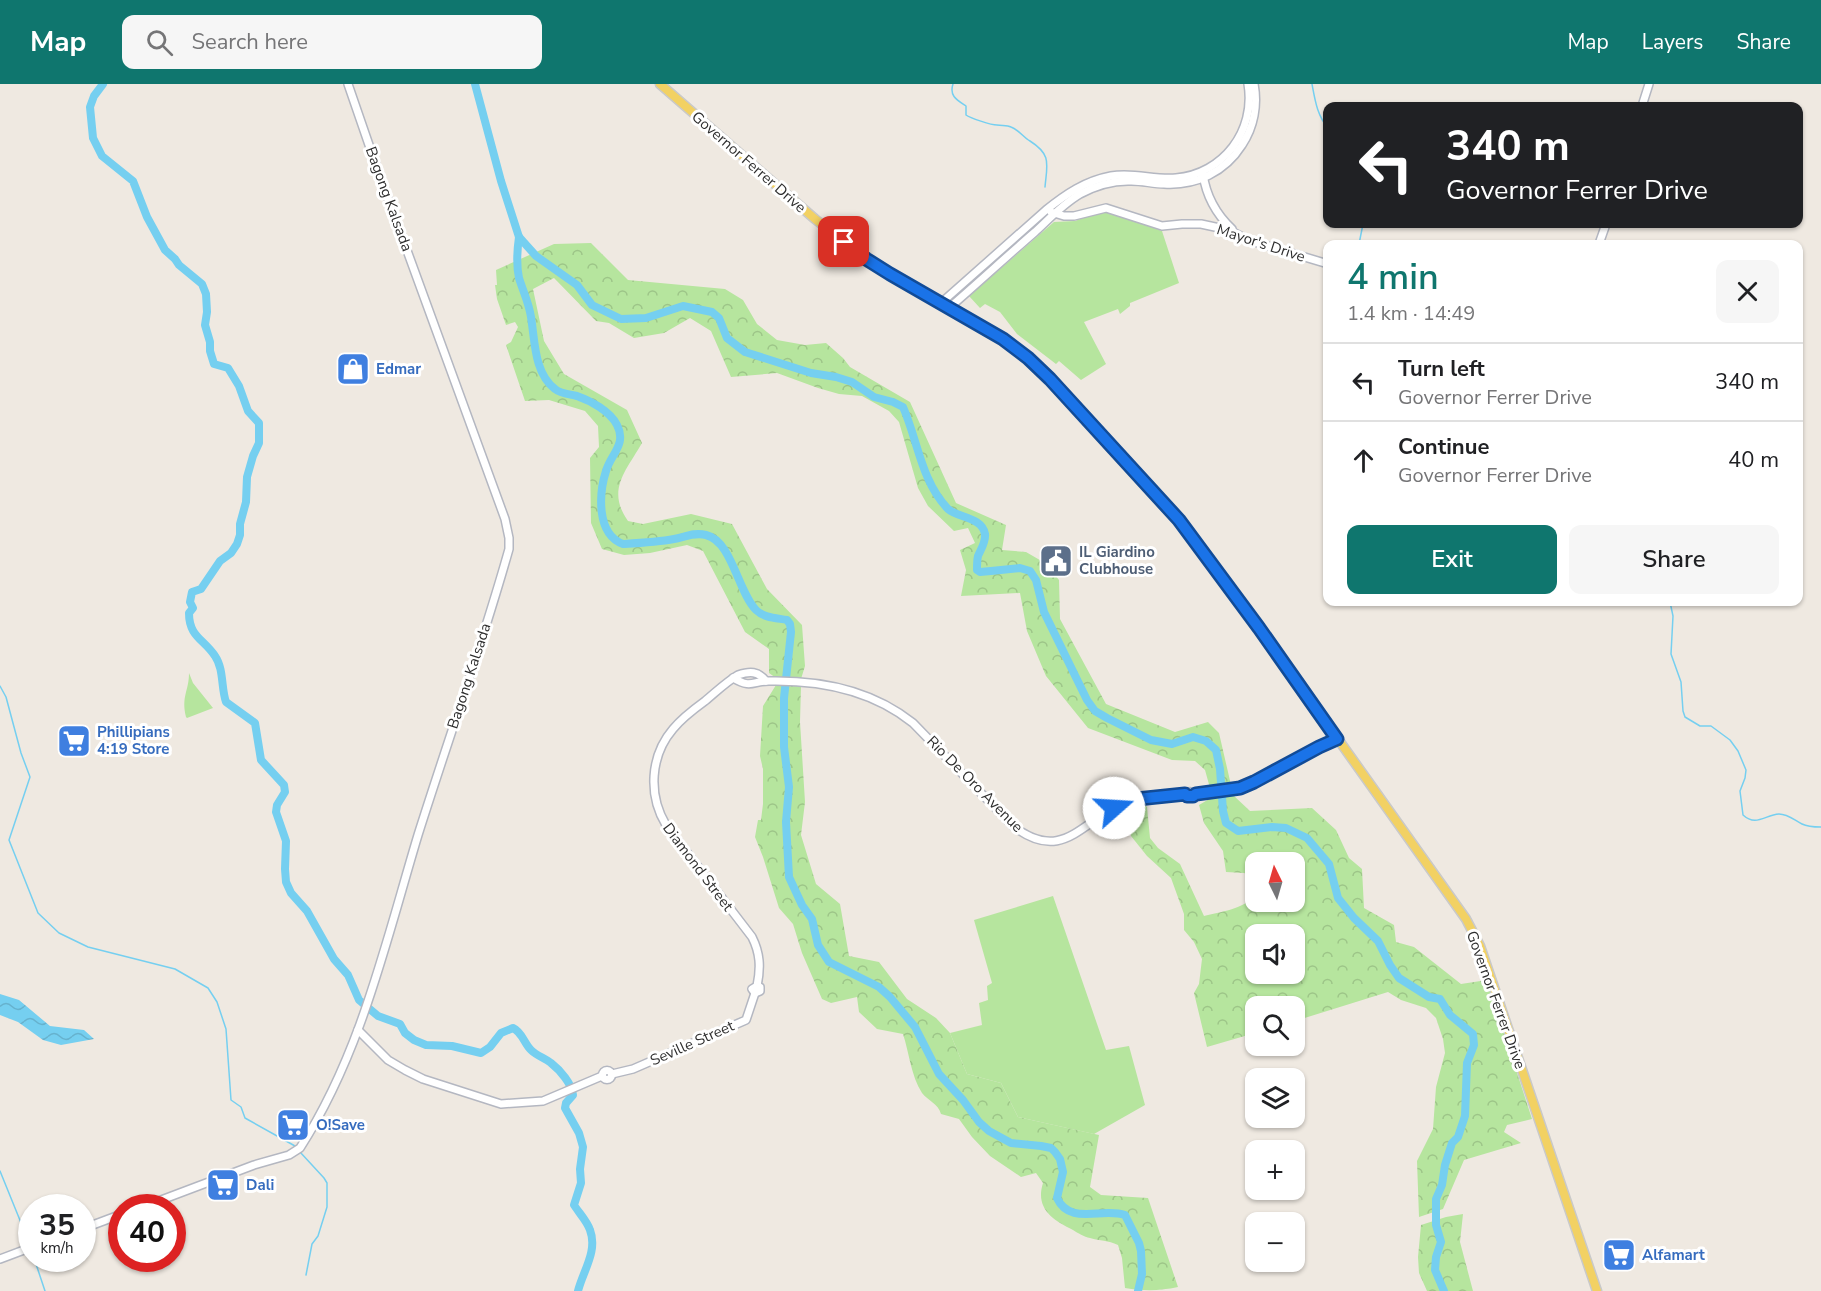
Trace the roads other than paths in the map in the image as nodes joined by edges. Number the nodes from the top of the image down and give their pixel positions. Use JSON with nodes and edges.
{"nodes":[{"id":1,"x":348,"y":84,"type":"edge"},
{"id":2,"x":660,"y":84,"type":"edge"},
{"id":3,"x":1248,"y":84,"type":"edge"},
{"id":4,"x":1254,"y":84,"type":"edge"},
{"id":5,"x":1649,"y":84,"type":"edge"},
{"id":6,"x":1643,"y":102,"type":"edge"},
{"id":7,"x":1203,"y":175,"type":"junction"},
{"id":8,"x":1046,"y":210,"type":"junction"},
{"id":9,"x":1055,"y":214,"type":"junction"},
{"id":10,"x":1236,"y":233,"type":"junction"},
{"id":11,"x":1323,"y":262,"type":"edge"},
{"id":12,"x":945,"y":306,"type":"junction"},
{"id":13,"x":733,"y":678,"type":"junction"},
{"id":14,"x":766,"y":681,"type":"junction"},
{"id":15,"x":1336,"y":737,"type":"junction"},
{"id":16,"x":756,"y":990,"type":"joint"},
{"id":17,"x":358,"y":1030,"type":"junction"},
{"id":18,"x":176,"y":1194,"type":"edge"},
{"id":19,"x":18,"y":1252,"type":"edge"},
{"id":20,"x":0,"y":1258,"type":"edge"},
{"id":21,"x":1597,"y":1291,"type":"edge"}],
"edges":[{"from":1,"to":17,"type":"street","name":"Bagong Kalsada"},
{"from":2,"to":12,"type":"main road","name":"Governor Ferrer Drive"},
{"from":3,"to":7,"type":"street"},
{"from":4,"to":7,"type":"street"},
{"from":5,"to":6,"type":"street"},
{"from":7,"to":8,"type":"street"},
{"from":7,"to":9,"type":"street"},
{"from":7,"to":10,"type":"street"},
{"from":8,"to":9,"type":"street","name":"Mayor's Drive"},
{"from":8,"to":12,"type":"street"},
{"from":9,"to":10,"type":"street","name":"Mayor's Drive"},
{"from":9,"to":12,"type":"street"},
{"from":10,"to":11,"type":"street","name":"Mayor's Drive"},
{"from":12,"to":15,"type":"main road","name":"Governor Ferrer Drive"},
{"from":13,"to":14,"type":"street","name":"Rio De Oro Avenue"},
{"from":13,"to":14,"type":"street","name":"Rio De Oro Avenue"},
{"from":13,"to":16,"type":"street","name":"Diamond Street"},
{"from":14,"to":15,"type":"street","name":"Rio De Oro Avenue"},
{"from":15,"to":21,"type":"main road","name":"Governor Ferrer Drive"},
{"from":16,"to":17,"type":"street","name":"Seville Street"},
{"from":17,"to":18,"type":"street","name":"Bagong Kalsada"},
{"from":19,"to":20,"type":"street"}]}
